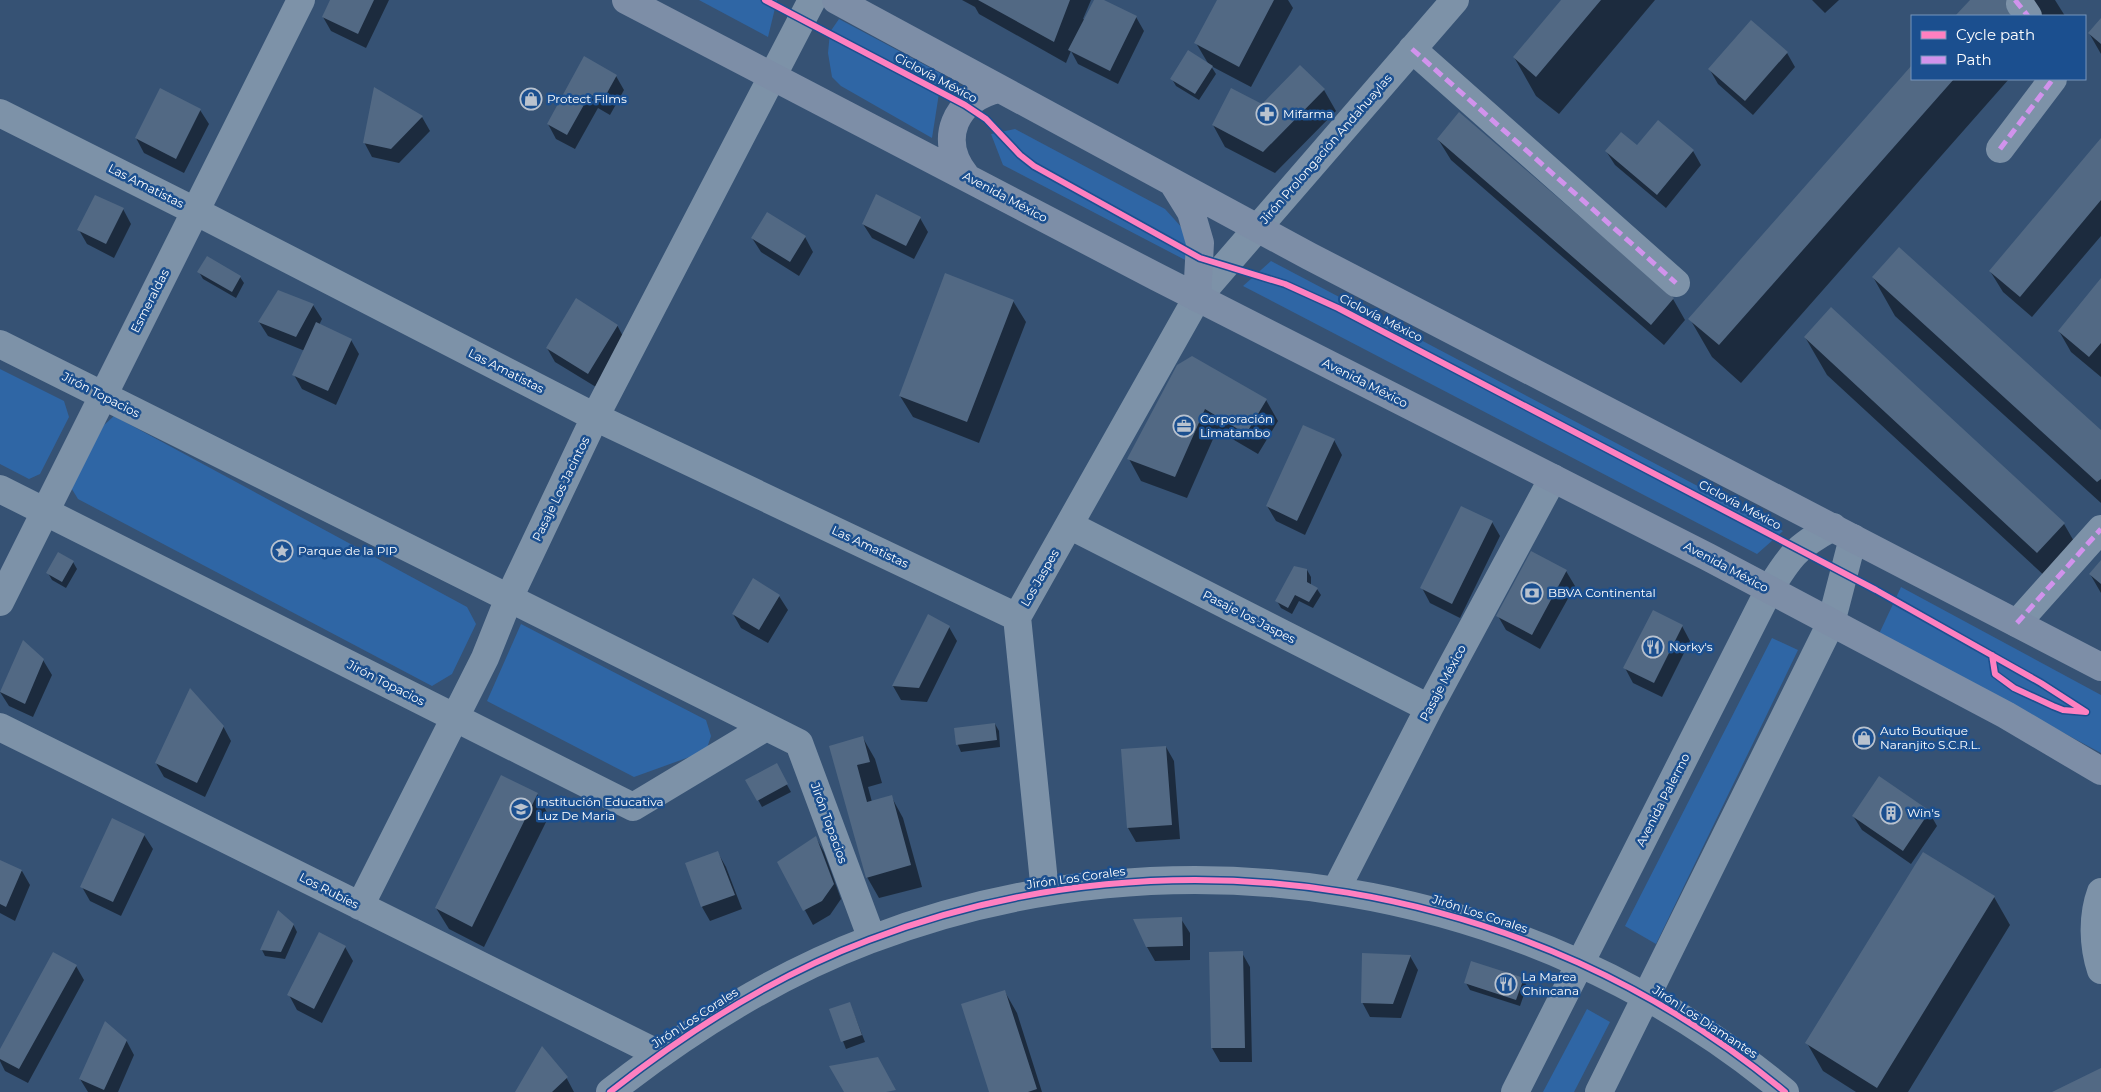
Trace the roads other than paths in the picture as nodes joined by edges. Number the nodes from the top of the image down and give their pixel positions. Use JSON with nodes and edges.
{"nodes":[{"id":1,"x":301,"y":0,"type":"edge"},
{"id":2,"x":626,"y":0,"type":"edge"},
{"id":3,"x":812,"y":0,"type":"edge"},
{"id":4,"x":836,"y":0,"type":"edge"},
{"id":5,"x":1455,"y":0,"type":"edge"},
{"id":6,"x":1412,"y":49,"type":"junction"},
{"id":7,"x":772,"y":76,"type":"junction"},
{"id":8,"x":2052,"y":80,"type":"edge"},
{"id":9,"x":999,"y":89,"type":"junction"},
{"id":10,"x":0,"y":113,"type":"edge"},
{"id":11,"x":2000,"y":149,"type":"dead end"},
{"id":12,"x":966,"y":176,"type":"junction"},
{"id":13,"x":1173,"y":183,"type":"junction"},
{"id":14,"x":195,"y":211,"type":"junction"},
{"id":15,"x":1257,"y":229,"type":"junction"},
{"id":16,"x":1676,"y":283,"type":"dead end"},
{"id":17,"x":1197,"y":298,"type":"junction"},
{"id":18,"x":0,"y":344,"type":"edge"},
{"id":19,"x":103,"y":396,"type":"junction"},
{"id":20,"x":595,"y":418,"type":"junction"},
{"id":21,"x":1553,"y":478,"type":"junction"},
{"id":22,"x":0,"y":489,"type":"edge"},
{"id":23,"x":45,"y":512,"type":"junction"},
{"id":24,"x":1070,"y":525,"type":"junction"},
{"id":25,"x":2101,"y":528,"type":"edge"},
{"id":26,"x":1843,"y":533,"type":"junction"},
{"id":27,"x":1769,"y":590,"type":"junction"},
{"id":28,"x":509,"y":598,"type":"junction"},
{"id":29,"x":0,"y":602,"type":"edge"},
{"id":30,"x":1018,"y":617,"type":"junction"},
{"id":31,"x":1831,"y":623,"type":"junction"},
{"id":32,"x":2017,"y":623,"type":"junction"},
{"id":33,"x":2101,"y":667,"type":"edge"},
{"id":34,"x":1429,"y":708,"type":"junction"},
{"id":35,"x":455,"y":717,"type":"junction"},
{"id":36,"x":766,"y":726,"type":"junction"},
{"id":37,"x":0,"y":727,"type":"edge"},
{"id":38,"x":2101,"y":771,"type":"edge"},
{"id":39,"x":1336,"y":890,"type":"junction"},
{"id":40,"x":1045,"y":892,"type":"junction"},
{"id":41,"x":2101,"y":892,"type":"edge"},
{"id":42,"x":360,"y":906,"type":"junction"},
{"id":43,"x":872,"y":939,"type":"junction"},
{"id":44,"x":1580,"y":964,"type":"junction"},
{"id":45,"x":2101,"y":970,"type":"edge"},
{"id":46,"x":1647,"y":997,"type":"junction"},
{"id":47,"x":659,"y":1054,"type":"junction"},
{"id":48,"x":610,"y":1092,"type":"edge"},
{"id":49,"x":1516,"y":1092,"type":"edge"},
{"id":50,"x":1599,"y":1092,"type":"edge"},
{"id":51,"x":1785,"y":1092,"type":"edge"}],
"edges":[{"from":1,"to":14,"type":"street","name":"Esmeraldas"},
{"from":2,"to":7,"type":"main road","name":"Avenida México"},
{"from":3,"to":7,"type":"street","name":"Pasaje Los Jacintos"},
{"from":4,"to":9,"type":"main road"},
{"from":5,"to":6,"type":"street","name":"Jirón Prolongación Andahuaylas"},
{"from":6,"to":15,"type":"street","name":"Jirón Prolongación Andahuaylas"},
{"from":6,"to":16,"type":"street"},
{"from":7,"to":12,"type":"main road","name":"Avenida México"},
{"from":7,"to":20,"type":"street","name":"Pasaje Los Jacintos"},
{"from":8,"to":11,"type":"street"},
{"from":9,"to":12,"type":"main road"},
{"from":9,"to":13,"type":"main road"},
{"from":10,"to":14,"type":"street","name":"Las Amatistas"},
{"from":12,"to":17,"type":"main road","name":"Avenida México"},
{"from":13,"to":15,"type":"main road"},
{"from":13,"to":17,"type":"main road"},
{"from":14,"to":19,"type":"street","name":"Esmeraldas"},
{"from":14,"to":20,"type":"street","name":"Las Amatistas"},
{"from":15,"to":17,"type":"street","name":"Jirón Prolongación Andahuaylas"},
{"from":15,"to":26,"type":"main road"},
{"from":17,"to":21,"type":"main road","name":"Avenida México"},
{"from":17,"to":24,"type":"street","name":"Los Jaspes"},
{"from":18,"to":19,"type":"street","name":"Jirón Topacios"},
{"from":19,"to":23,"type":"street","name":"Esmeraldas"},
{"from":19,"to":28,"type":"street","name":"Jirón Topacios"},
{"from":20,"to":28,"type":"street","name":"Pasaje Los Jacintos"},
{"from":20,"to":30,"type":"street","name":"Las Amatistas"},
{"from":21,"to":27,"type":"main road","name":"Avenida México"},
{"from":21,"to":34,"type":"street","name":"Pasaje México"},
{"from":22,"to":23,"type":"street","name":"Jirón Topacios"},
{"from":23,"to":29,"type":"street","name":"Esmeraldas"},
{"from":23,"to":35,"type":"street","name":"Jirón Topacios"},
{"from":24,"to":30,"type":"street","name":"Los Jaspes"},
{"from":24,"to":34,"type":"street","name":"Pasaje los Jaspes"},
{"from":25,"to":32,"type":"street"},
{"from":26,"to":27,"type":"street","name":"Avenida Palermo"},
{"from":26,"to":31,"type":"street"},
{"from":26,"to":32,"type":"main road"},
{"from":27,"to":31,"type":"main road","name":"Avenida México"},
{"from":27,"to":44,"type":"street","name":"Avenida Palermo"},
{"from":28,"to":35,"type":"street","name":"Pasaje Los Jacintos"},
{"from":28,"to":36,"type":"street","name":"Jirón Topacios"},
{"from":30,"to":40,"type":"street","name":"Los Jaspes"},
{"from":31,"to":38,"type":"main road","name":"Avenida México"},
{"from":31,"to":46,"type":"street"},
{"from":32,"to":33,"type":"main road"},
{"from":34,"to":39,"type":"street","name":"Pasaje México"},
{"from":35,"to":36,"type":"street","name":"Jirón Topacios"},
{"from":35,"to":42,"type":"street","name":"Pasaje Los Jacintos"},
{"from":36,"to":43,"type":"street","name":"Jirón Topacios"},
{"from":37,"to":42,"type":"street","name":"Los Rubíes"},
{"from":39,"to":40,"type":"street","name":"Jirón Los Corales"},
{"from":39,"to":44,"type":"street","name":"Jirón Los Corales"},
{"from":40,"to":43,"type":"street","name":"Jirón Los Corales"},
{"from":41,"to":45,"type":"street"},
{"from":42,"to":47,"type":"street","name":"Los Rubíes"},
{"from":43,"to":47,"type":"street","name":"Jirón Los Corales"},
{"from":44,"to":46,"type":"street","name":"Jirón Los Diamantes"},
{"from":44,"to":49,"type":"street","name":"Avenida Palermo"},
{"from":46,"to":50,"type":"street"},
{"from":46,"to":51,"type":"street","name":"Jirón Los Diamantes"},
{"from":47,"to":48,"type":"street","name":"Jirón Los Corales"}]}
